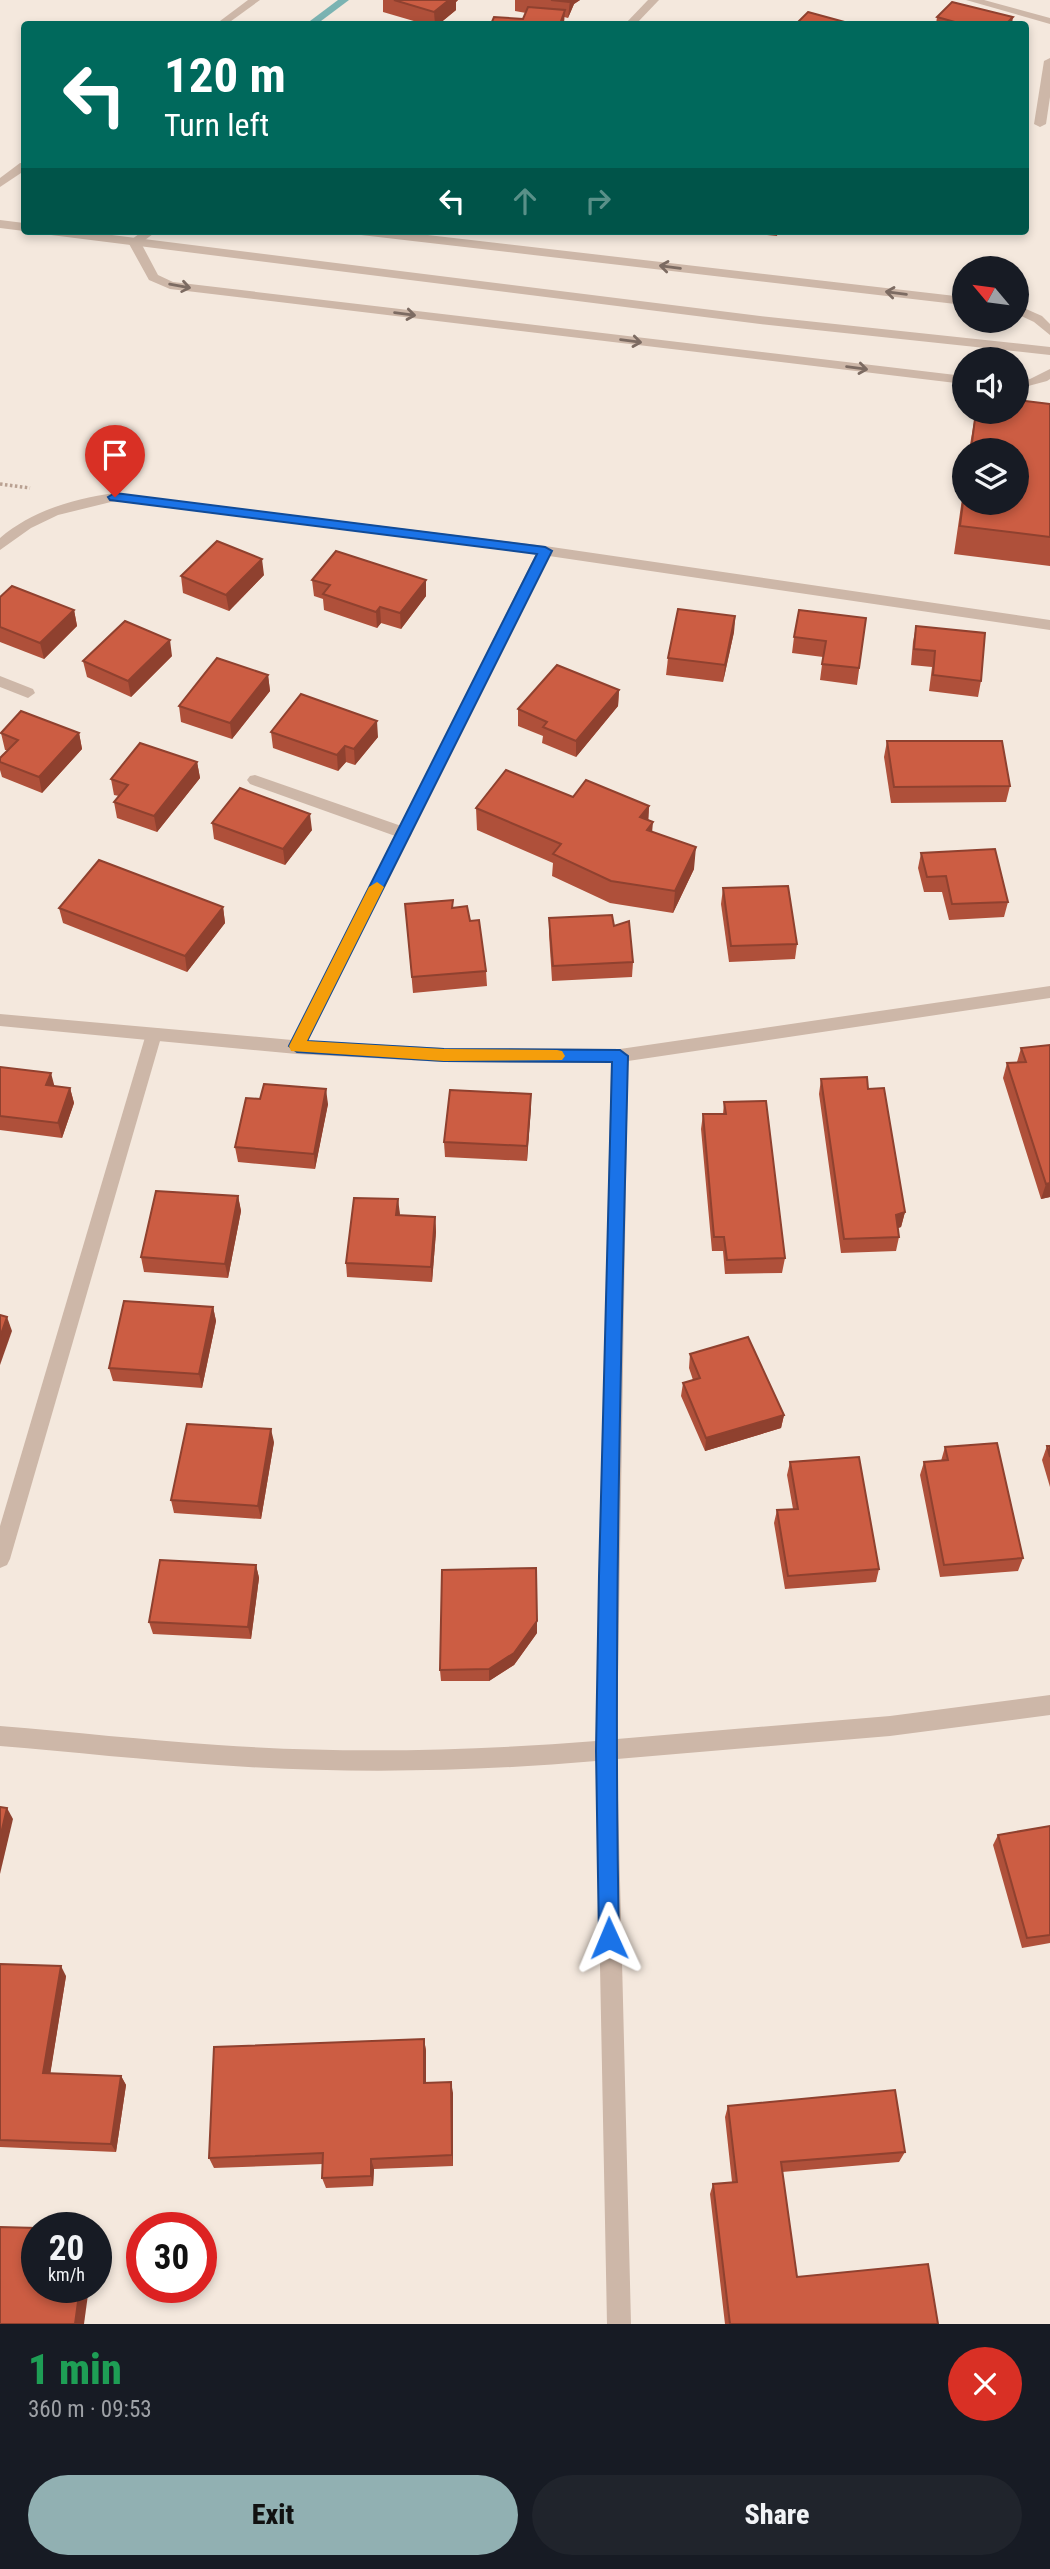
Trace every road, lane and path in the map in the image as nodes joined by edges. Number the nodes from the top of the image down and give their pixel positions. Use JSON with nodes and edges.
{"nodes":[{"id":1,"x":255,"y":0,"type":"edge"},
{"id":2,"x":654,"y":0,"type":"edge"},
{"id":3,"x":971,"y":0,"type":"edge"},
{"id":4,"x":225,"y":21,"type":"edge"},
{"id":5,"x":633,"y":21,"type":"edge"},
{"id":6,"x":1050,"y":21,"type":"edge"},
{"id":7,"x":1050,"y":61,"type":"edge"},
{"id":8,"x":1045,"y":125,"type":"edge"},
{"id":9,"x":21,"y":168,"type":"edge"},
{"id":10,"x":0,"y":183,"type":"edge"},
{"id":11,"x":0,"y":224,"type":"edge"},
{"id":12,"x":21,"y":227,"type":"edge"},
{"id":13,"x":109,"y":235,"type":"edge"},
{"id":14,"x":144,"y":235,"type":"edge"},
{"id":15,"x":395,"y":235,"type":"edge"},
{"id":16,"x":134,"y":242,"type":"junction"},
{"id":17,"x":952,"y":300,"type":"edge"},
{"id":18,"x":1029,"y":315,"type":"edge"},
{"id":19,"x":1050,"y":331,"type":"edge"},
{"id":20,"x":1050,"y":351,"type":"edge"},
{"id":21,"x":1050,"y":373,"type":"edge"},
{"id":22,"x":952,"y":379,"type":"edge"},
{"id":23,"x":1029,"y":384,"type":"edge"},
{"id":24,"x":0,"y":545,"type":"edge"},
{"id":25,"x":545,"y":551,"type":"junction"},
{"id":26,"x":1050,"y":625,"type":"edge"},
{"id":27,"x":0,"y":681,"type":"edge"},
{"id":28,"x":29,"y":693,"type":"dead end"},
{"id":29,"x":255,"y":780,"type":"dead end"},
{"id":30,"x":404,"y":833,"type":"junction"},
{"id":31,"x":1050,"y":992,"type":"edge"},
{"id":32,"x":0,"y":1020,"type":"edge"},
{"id":33,"x":154,"y":1034,"type":"junction"},
{"id":34,"x":297,"y":1046,"type":"junction"},
{"id":35,"x":620,"y":1056,"type":"junction"},
{"id":36,"x":0,"y":1559,"type":"edge"},
{"id":37,"x":1050,"y":1705,"type":"edge"},
{"id":38,"x":0,"y":1736,"type":"edge"},
{"id":39,"x":606,"y":1751,"type":"junction"},
{"id":40,"x":619,"y":2324,"type":"edge"}],
"edges":[{"from":1,"to":4,"type":"street"},
{"from":2,"to":5,"type":"street"},
{"from":3,"to":6,"type":"street"},
{"from":7,"to":8,"type":"street"},
{"from":9,"to":10,"type":"street"},
{"from":11,"to":12,"type":"street"},
{"from":13,"to":16,"type":"street"},
{"from":14,"to":16,"type":"street"},
{"from":17,"to":15,"type":"street","one_way":true},
{"from":16,"to":20,"type":"street"},
{"from":16,"to":22,"type":"street","one_way":true},
{"from":18,"to":19,"type":"street"},
{"from":21,"to":23,"type":"street"},
{"from":24,"to":25,"type":"street"},
{"from":25,"to":26,"type":"street"},
{"from":25,"to":30,"type":"street"},
{"from":27,"to":28,"type":"street"},
{"from":29,"to":30,"type":"street"},
{"from":30,"to":34,"type":"street"},
{"from":31,"to":35,"type":"street"},
{"from":32,"to":33,"type":"street"},
{"from":33,"to":34,"type":"street"},
{"from":33,"to":36,"type":"street"},
{"from":34,"to":35,"type":"street"},
{"from":35,"to":39,"type":"street"},
{"from":37,"to":39,"type":"street"},
{"from":38,"to":39,"type":"street"},
{"from":39,"to":40,"type":"street"}]}
